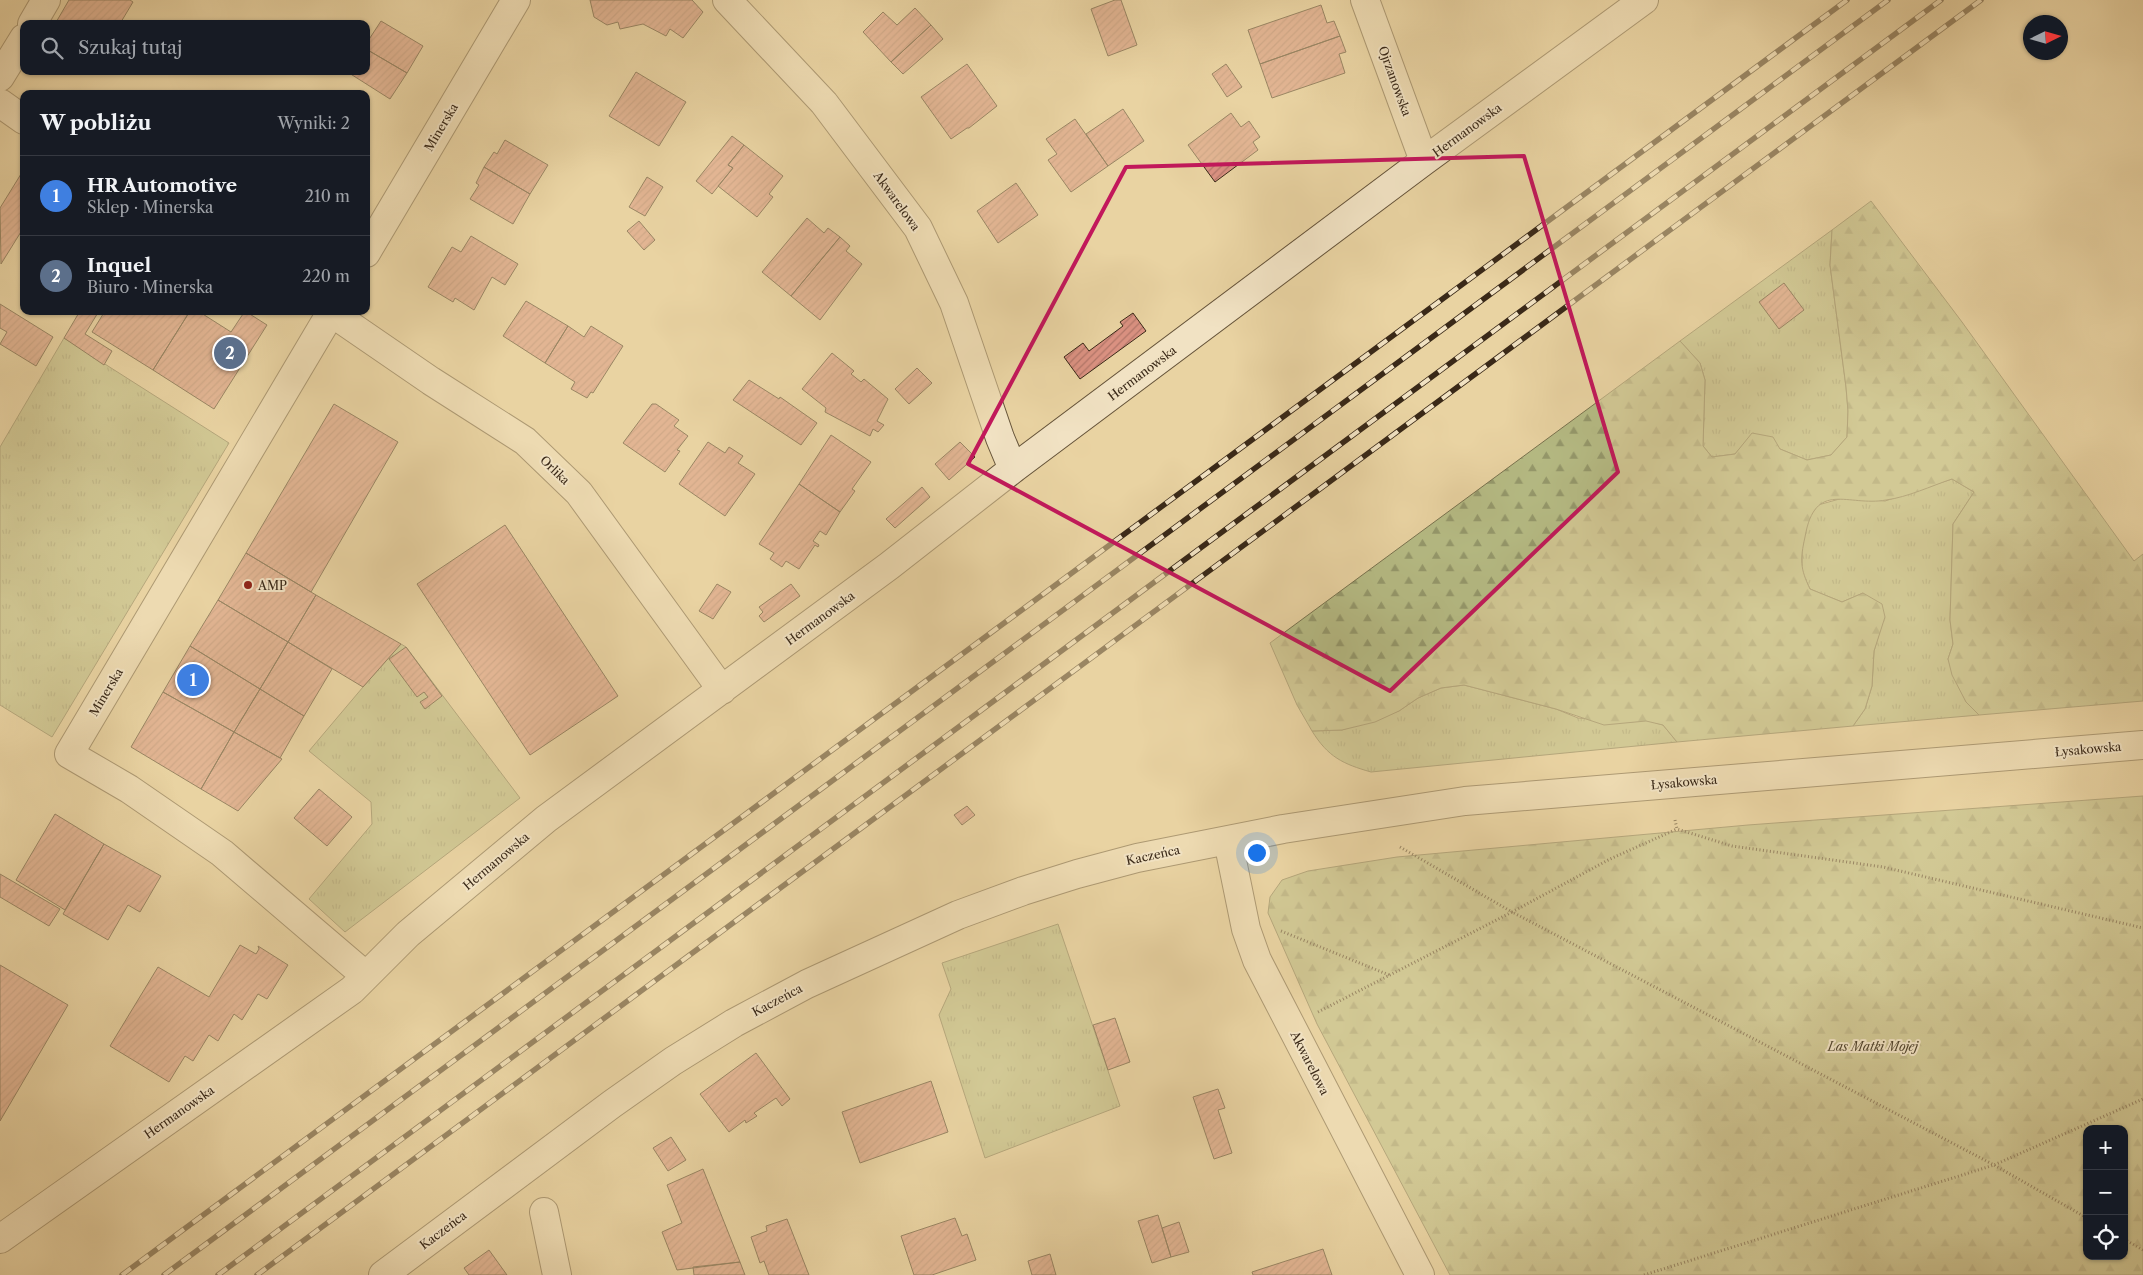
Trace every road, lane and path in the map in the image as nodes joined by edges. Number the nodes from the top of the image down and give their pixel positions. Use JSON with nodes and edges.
{"nodes":[{"id":1,"x":46,"y":0,"type":"edge"},
{"id":2,"x":516,"y":0,"type":"edge"},
{"id":3,"x":727,"y":0,"type":"edge"},
{"id":4,"x":1365,"y":0,"type":"edge"},
{"id":5,"x":1644,"y":0,"type":"edge"},
{"id":6,"x":34,"y":20,"type":"edge"},
{"id":7,"x":20,"y":44,"type":"edge"},
{"id":8,"x":0,"y":77,"type":"edge"},
{"id":9,"x":0,"y":103,"type":"edge"},
{"id":10,"x":20,"y":117,"type":"edge"},
{"id":11,"x":1424,"y":161,"type":"junction"},
{"id":12,"x":370,"y":246,"type":"edge"},
{"id":13,"x":329,"y":315,"type":"edge"},
{"id":14,"x":335,"y":315,"type":"edge"},
{"id":15,"x":1013,"y":469,"type":"junction"},
{"id":16,"x":722,"y":690,"type":"junction"},
{"id":17,"x":2143,"y":745,"type":"edge"},
{"id":18,"x":1675,"y":820,"type":"dead end"},
{"id":19,"x":1678,"y":829,"type":"junction"},
{"id":20,"x":1228,"y":841,"type":"junction"},
{"id":21,"x":1400,"y":847,"type":"dead end"},
{"id":22,"x":1512,"y":912,"type":"junction"},
{"id":23,"x":1272,"y":928,"type":"dead end"},
{"id":24,"x":2143,"y":928,"type":"edge"},
{"id":25,"x":1390,"y":975,"type":"junction"},
{"id":26,"x":366,"y":976,"type":"junction"},
{"id":27,"x":1291,"y":1026,"type":"junction"},
{"id":28,"x":2143,"y":1099,"type":"edge"},
{"id":29,"x":1994,"y":1165,"type":"junction"},
{"id":30,"x":544,"y":1212,"type":"dead end"},
{"id":31,"x":2083,"y":1216,"type":"edge"},
{"id":32,"x":0,"y":1239,"type":"edge"},
{"id":33,"x":2128,"y":1241,"type":"edge"},
{"id":34,"x":2143,"y":1250,"type":"edge"},
{"id":35,"x":382,"y":1275,"type":"edge"},
{"id":36,"x":557,"y":1275,"type":"edge"},
{"id":37,"x":1420,"y":1275,"type":"edge"},
{"id":38,"x":1644,"y":1275,"type":"edge"}],
"edges":[{"from":1,"to":6,"type":"street"},
{"from":2,"to":12,"type":"street","name":"Minerska"},
{"from":3,"to":15,"type":"street","name":"Akwarelowa"},
{"from":4,"to":11,"type":"street","name":"Ojrzanowska"},
{"from":5,"to":11,"type":"street","name":"Hermanowska"},
{"from":7,"to":8,"type":"street"},
{"from":9,"to":10,"type":"street"},
{"from":11,"to":15,"type":"street","name":"Hermanowska"},
{"from":13,"to":26,"type":"street","name":"Minerska"},
{"from":14,"to":16,"type":"street","name":"Orlika"},
{"from":15,"to":16,"type":"street","name":"Hermanowska"},
{"from":16,"to":26,"type":"street","name":"Hermanowska"},
{"from":17,"to":20,"type":"street","name":"Łysakowska"},
{"from":18,"to":19,"type":"path"},
{"from":19,"to":22,"type":"path"},
{"from":19,"to":24,"type":"path"},
{"from":20,"to":27,"type":"street","name":"Akwarelowa"},
{"from":20,"to":35,"type":"street","name":"Kaczeńca"},
{"from":21,"to":22,"type":"path"},
{"from":22,"to":25,"type":"path"},
{"from":22,"to":29,"type":"path"},
{"from":23,"to":25,"type":"path"},
{"from":25,"to":27,"type":"path"},
{"from":26,"to":32,"type":"street","name":"Hermanowska"},
{"from":27,"to":37,"type":"street","name":"Akwarelowa"},
{"from":28,"to":29,"type":"path"},
{"from":29,"to":31,"type":"path"},
{"from":29,"to":38,"type":"path"},
{"from":30,"to":36,"type":"street"},
{"from":33,"to":34,"type":"path"}]}
